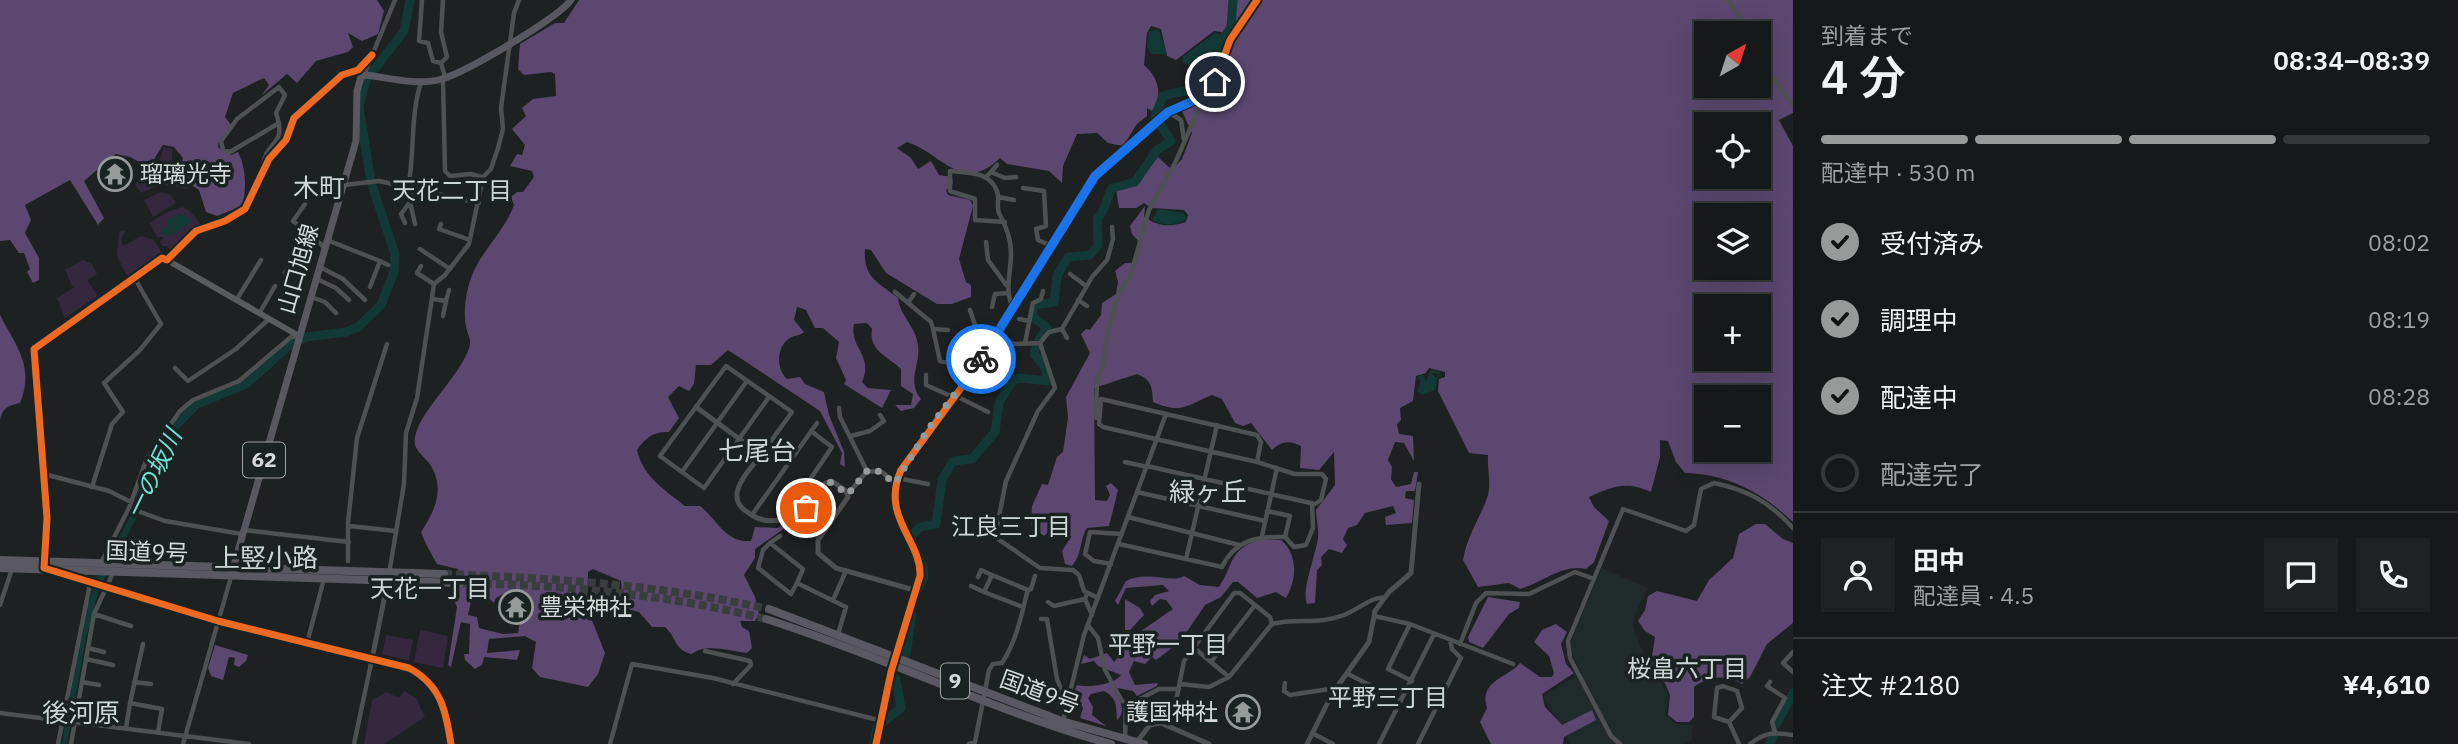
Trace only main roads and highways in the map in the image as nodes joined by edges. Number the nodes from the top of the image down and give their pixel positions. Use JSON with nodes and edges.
{"nodes":[{"id":1,"x":571,"y":0,"type":"edge"},
{"id":2,"x":167,"y":260,"type":"road end"},
{"id":3,"x":299,"y":336,"type":"junction"},
{"id":4,"x":0,"y":560,"type":"edge"},
{"id":5,"x":44,"y":565,"type":"junction"},
{"id":6,"x":0,"y":568,"type":"edge"},
{"id":7,"x":233,"y":571,"type":"junction"},
{"id":8,"x":444,"y":574,"type":"tunnel mouth"},
{"id":9,"x":389,"y":576,"type":"junction"},
{"id":10,"x":460,"y":583,"type":"tunnel mouth"},
{"id":11,"x":895,"y":661,"type":"junction"},
{"id":12,"x":1061,"y":725,"type":"junction"},
{"id":13,"x":1139,"y":743,"type":"edge"},
{"id":14,"x":1111,"y":744,"type":"edge"}],
"edges":[{"from":1,"to":3,"type":"main road","name":"山口旭線","number":"62"},
{"from":2,"to":3,"type":"main road"},
{"from":3,"to":7,"type":"main road","name":"山口旭線","number":"62"},
{"from":4,"to":5,"type":"highway","name":"国道9号"},
{"from":5,"to":6,"type":"highway","name":"国道9号"},
{"from":5,"to":7,"type":"highway","name":"国道9号"},
{"from":7,"to":9,"type":"highway","name":"国道9号"},
{"from":7,"to":9,"type":"highway","name":"国道9号"},
{"from":8,"to":9,"type":"highway","name":"国道9号"},
{"from":9,"to":10,"type":"highway","name":"国道9号"},
{"from":11,"to":11,"type":"highway","name":"国道9号","number":"9"},
{"from":11,"to":12,"type":"highway","name":"国道9号","number":"9"},
{"from":12,"to":13,"type":"highway","name":"国道9号","number":"9"},
{"from":12,"to":14,"type":"highway","name":"国道9号","number":"9"}]}
